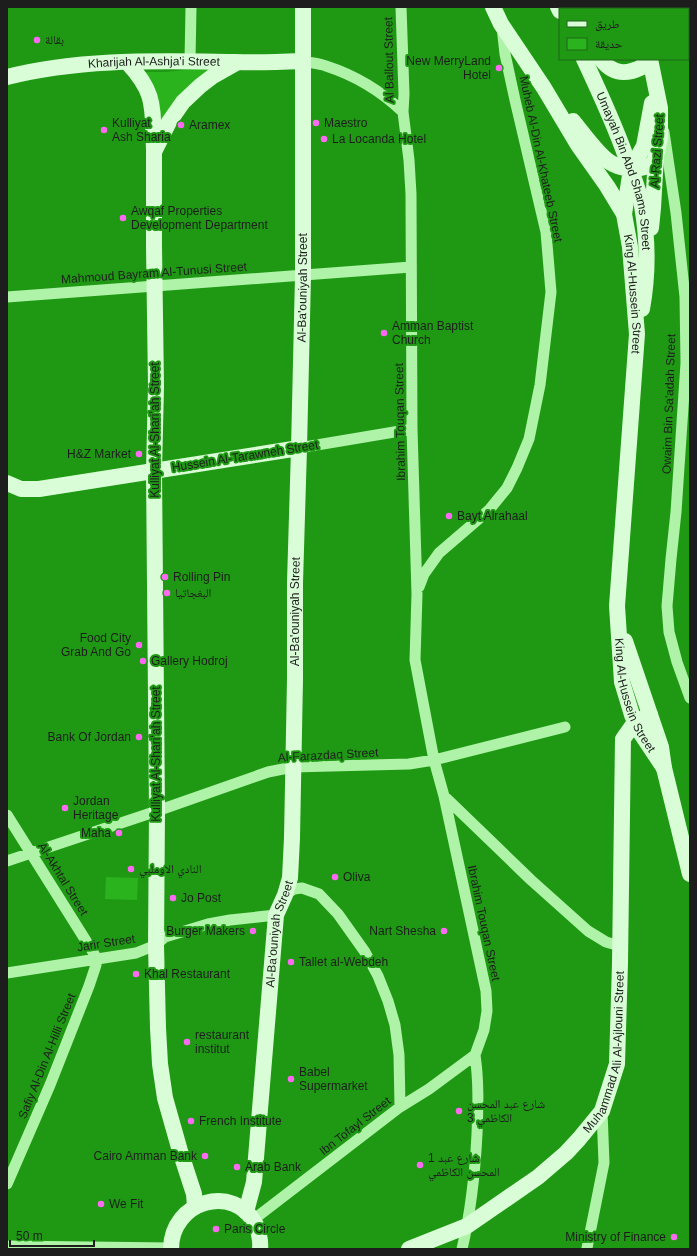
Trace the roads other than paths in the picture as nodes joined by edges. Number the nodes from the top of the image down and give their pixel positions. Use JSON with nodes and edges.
{"nodes":[{"id":1,"x":191,"y":7,"type":"edge"},
{"id":2,"x":303,"y":7,"type":"edge"},
{"id":3,"x":401,"y":7,"type":"edge"},
{"id":4,"x":493,"y":7,"type":"edge"},
{"id":5,"x":501,"y":24,"type":"junction"},
{"id":6,"x":584,"y":60,"type":"edge"},
{"id":7,"x":602,"y":60,"type":"edge"},
{"id":8,"x":646,"y":60,"type":"edge"},
{"id":9,"x":650,"y":60,"type":"edge"},
{"id":10,"x":190,"y":61,"type":"junction"},
{"id":11,"x":302,"y":61,"type":"junction"},
{"id":12,"x":128,"y":62,"type":"junction"},
{"id":13,"x":236,"y":62,"type":"junction"},
{"id":14,"x":653,"y":76,"type":"junction"},
{"id":15,"x":7,"y":77,"type":"edge"},
{"id":16,"x":544,"y":88,"type":"junction"},
{"id":17,"x":660,"y":108,"type":"junction"},
{"id":18,"x":403,"y":112,"type":"junction"},
{"id":19,"x":154,"y":152,"type":"junction"},
{"id":20,"x":656,"y":156,"type":"junction"},
{"id":21,"x":631,"y":169,"type":"junction"},
{"id":22,"x":624,"y":214,"type":"junction"},
{"id":23,"x":647,"y":251,"type":"junction"},
{"id":24,"x":411,"y":267,"type":"junction"},
{"id":25,"x":303,"y":276,"type":"junction"},
{"id":26,"x":154,"y":286,"type":"junction"},
{"id":27,"x":7,"y":297,"type":"edge"},
{"id":28,"x":637,"y":334,"type":"junction"},
{"id":29,"x":412,"y":430,"type":"junction"},
{"id":30,"x":299,"y":448,"type":"junction"},
{"id":31,"x":154,"y":471,"type":"junction"},
{"id":32,"x":7,"y":483,"type":"edge"},
{"id":33,"x":417,"y":594,"type":"junction"},
{"id":34,"x":618,"y":618,"type":"junction"},
{"id":35,"x":622,"y":682,"type":"junction"},
{"id":36,"x":690,"y":698,"type":"edge"},
{"id":37,"x":645,"y":724,"type":"junction"},
{"id":38,"x":565,"y":727,"type":"dead end"},
{"id":39,"x":623,"y":739,"type":"junction"},
{"id":40,"x":622,"y":757,"type":"junction"},
{"id":41,"x":434,"y":760,"type":"junction"},
{"id":42,"x":293,"y":767,"type":"junction"},
{"id":43,"x":444,"y":796,"type":"junction"},
{"id":44,"x":157,"y":811,"type":"junction"},
{"id":45,"x":7,"y":815,"type":"edge"},
{"id":46,"x":31,"y":852,"type":"junction"},
{"id":47,"x":7,"y":861,"type":"edge"},
{"id":48,"x":690,"y":874,"type":"edge"},
{"id":49,"x":285,"y":896,"type":"junction"},
{"id":50,"x":276,"y":915,"type":"junction"},
{"id":51,"x":156,"y":945,"type":"junction"},
{"id":52,"x":620,"y":946,"type":"junction"},
{"id":53,"x":96,"y":958,"type":"junction"},
{"id":54,"x":7,"y":973,"type":"edge"},
{"id":55,"x":475,"y":1055,"type":"junction"},
{"id":56,"x":400,"y":1107,"type":"junction"},
{"id":57,"x":602,"y":1111,"type":"junction"},
{"id":58,"x":7,"y":1184,"type":"edge"},
{"id":59,"x":195,"y":1206,"type":"junction"},
{"id":60,"x":250,"y":1216,"type":"junction"},
{"id":61,"x":467,"y":1226,"type":"junction"},
{"id":62,"x":7,"y":1246,"type":"edge"},
{"id":63,"x":587,"y":1248,"type":"dead end"},
{"id":64,"x":171,"y":1249,"type":"edge"},
{"id":65,"x":260,"y":1249,"type":"edge"},
{"id":66,"x":410,"y":1249,"type":"edge"},
{"id":67,"x":462,"y":1249,"type":"edge"}],
"edges":[{"from":1,"to":10,"type":"street"},
{"from":2,"to":11,"type":"street","name":"Al-Ba'ouniyah Street"},
{"from":3,"to":18,"type":"street","name":"Al Ballout Street"},
{"from":4,"to":5,"type":"street","name":"King Al-Hussein Street"},
{"from":5,"to":16,"type":"street","name":"King Al-Hussein Street"},
{"from":5,"to":33,"type":"street","name":"Muheb Al-Din Al-Khateeb Street"},
{"from":6,"to":21,"type":"street","name":"Umayah Bin Abd Shams Street"},
{"from":7,"to":8,"type":"street"},
{"from":9,"to":14,"type":"street","name":"Al-Razi Street"},
{"from":10,"to":12,"type":"street","name":"Kharijah Al-Ashja'i Street"},
{"from":10,"to":13,"type":"street","name":"Kharijah Al-Ashja'i Street"},
{"from":11,"to":13,"type":"street","name":"Kharijah Al-Ashja'i Street"},
{"from":11,"to":18,"type":"street"},
{"from":11,"to":25,"type":"street","name":"Al-Ba'ouniyah Street"},
{"from":12,"to":15,"type":"street","name":"Kharijah Al-Ashja'i Street"},
{"from":12,"to":19,"type":"street","name":"Kulliyat Al-Shariʻah Street"},
{"from":13,"to":19,"type":"street","name":"Kulliyat Al-Shariʻah Street"},
{"from":14,"to":17,"type":"street","name":"Al-Razi Street"},
{"from":14,"to":21,"type":"street","name":"Al-Razi Street"},
{"from":16,"to":21,"type":"street"},
{"from":16,"to":22,"type":"street","name":"King Al-Hussein Street"},
{"from":17,"to":20,"type":"street","name":"Al-Razi Street"},
{"from":17,"to":36,"type":"street","name":"Owaim Bin Sa'adah Street"},
{"from":18,"to":24,"type":"street","name":"Ibrahim Touqan Street"},
{"from":19,"to":26,"type":"street","name":"Kulliyat Al-Shariʻah Street"},
{"from":20,"to":21,"type":"street"},
{"from":20,"to":23,"type":"street","name":"Al-Razi Street"},
{"from":21,"to":22,"type":"street","name":"Al-Razi Street"},
{"from":21,"to":23,"type":"street","name":"Umayah Bin Abd Shams Street"},
{"from":22,"to":28,"type":"street","name":"King Al-Hussein Street"},
{"from":23,"to":28,"type":"street","name":"Umayah Bin Abd Shams Street"},
{"from":24,"to":25,"type":"street","name":"Mahmoud Bayram Al-Tunusi Street"},
{"from":24,"to":29,"type":"street","name":"Ibrahim Touqan Street"},
{"from":25,"to":26,"type":"street","name":"Mahmoud Bayram Al-Tunusi Street"},
{"from":25,"to":30,"type":"street","name":"Al-Ba'ouniyah Street"},
{"from":26,"to":27,"type":"street","name":"Mahmoud Bayram Al-Tunusi Street"},
{"from":26,"to":31,"type":"street","name":"Kulliyat Al-Shariʻah Street"},
{"from":28,"to":34,"type":"street","name":"King Al-Hussein Street"},
{"from":29,"to":30,"type":"street","name":"Hussein Al-Tarawneh Street"},
{"from":29,"to":33,"type":"street","name":"Ibrahim Touqan Street"},
{"from":30,"to":31,"type":"street","name":"Hussein Al-Tarawneh Street"},
{"from":30,"to":42,"type":"street","name":"Al-Ba'ouniyah Street"},
{"from":31,"to":32,"type":"street","name":"Hussein Al-Tarawneh Street"},
{"from":31,"to":44,"type":"street","name":"Kulliyat Al-Shariʻah Street"},
{"from":33,"to":41,"type":"street","name":"Ibrahim Touqan Street"},
{"from":34,"to":35,"type":"street","name":"King Al-Hussein Street"},
{"from":34,"to":37,"type":"street","name":"King Al-Hussein Street"},
{"from":35,"to":37,"type":"street","name":"King Al-Hussein Street"},
{"from":35,"to":39,"type":"street","name":"Muhammad Ali Al-Ajlouni Street"},
{"from":37,"to":39,"type":"street"},
{"from":37,"to":40,"type":"street"},
{"from":37,"to":48,"type":"street","name":"King Al-Hussein Street"},
{"from":38,"to":41,"type":"street","name":"Al-Farazdaq Street"},
{"from":39,"to":40,"type":"street","name":"Muhammad Ali Al-Ajlouni Street"},
{"from":40,"to":52,"type":"street","name":"Muhammad Ali Al-Ajlouni Street"},
{"from":41,"to":42,"type":"street","name":"Al-Farazdaq Street"},
{"from":41,"to":43,"type":"street","name":"Ibrahim Touqan Street"},
{"from":42,"to":44,"type":"street","name":"Al-Farazdaq Street"},
{"from":42,"to":49,"type":"street","name":"Al-Ba'ouniyah Street"},
{"from":43,"to":52,"type":"street"},
{"from":43,"to":55,"type":"street","name":"Ibrahim Touqan Street"},
{"from":44,"to":46,"type":"street","name":"Al-Farazdaq Street"},
{"from":44,"to":51,"type":"street","name":"Kulliyat Al-Shariʻah Street"},
{"from":45,"to":46,"type":"street","name":"Al-Akhtal Street"},
{"from":46,"to":47,"type":"street","name":"Al-Farazdaq Street"},
{"from":46,"to":53,"type":"street","name":"Al-Akhtal Street"},
{"from":49,"to":50,"type":"street","name":"Al-Ba'ouniyah Street"},
{"from":49,"to":56,"type":"street"},
{"from":50,"to":51,"type":"street","name":"Jarir Street"},
{"from":50,"to":60,"type":"street","name":"Al-Ba'ouniyah Street"},
{"from":51,"to":53,"type":"street","name":"Jarir Street"},
{"from":51,"to":59,"type":"street","name":"Kulliyat Al-Shariʻah Street"},
{"from":52,"to":57,"type":"street","name":"Muhammad Ali Al-Ajlouni Street"},
{"from":53,"to":54,"type":"street","name":"Jarir Street"},
{"from":53,"to":58,"type":"street","name":"Safiy Al-Din Al-Hilli Street"},
{"from":55,"to":56,"type":"street","name":"Ibn Tofayl Street"},
{"from":55,"to":61,"type":"street"},
{"from":56,"to":60,"type":"street","name":"Ibn Tofayl Street"},
{"from":57,"to":61,"type":"street","name":"Muhammad Ali Al-Ajlouni Street"},
{"from":57,"to":63,"type":"street"},
{"from":59,"to":60,"type":"street"},
{"from":59,"to":64,"type":"street"},
{"from":60,"to":65,"type":"street"},
{"from":61,"to":66,"type":"street","name":"Muhammad Ali Al-Ajlouni Street"},
{"from":61,"to":67,"type":"street"},
{"from":62,"to":64,"type":"street"}]}
